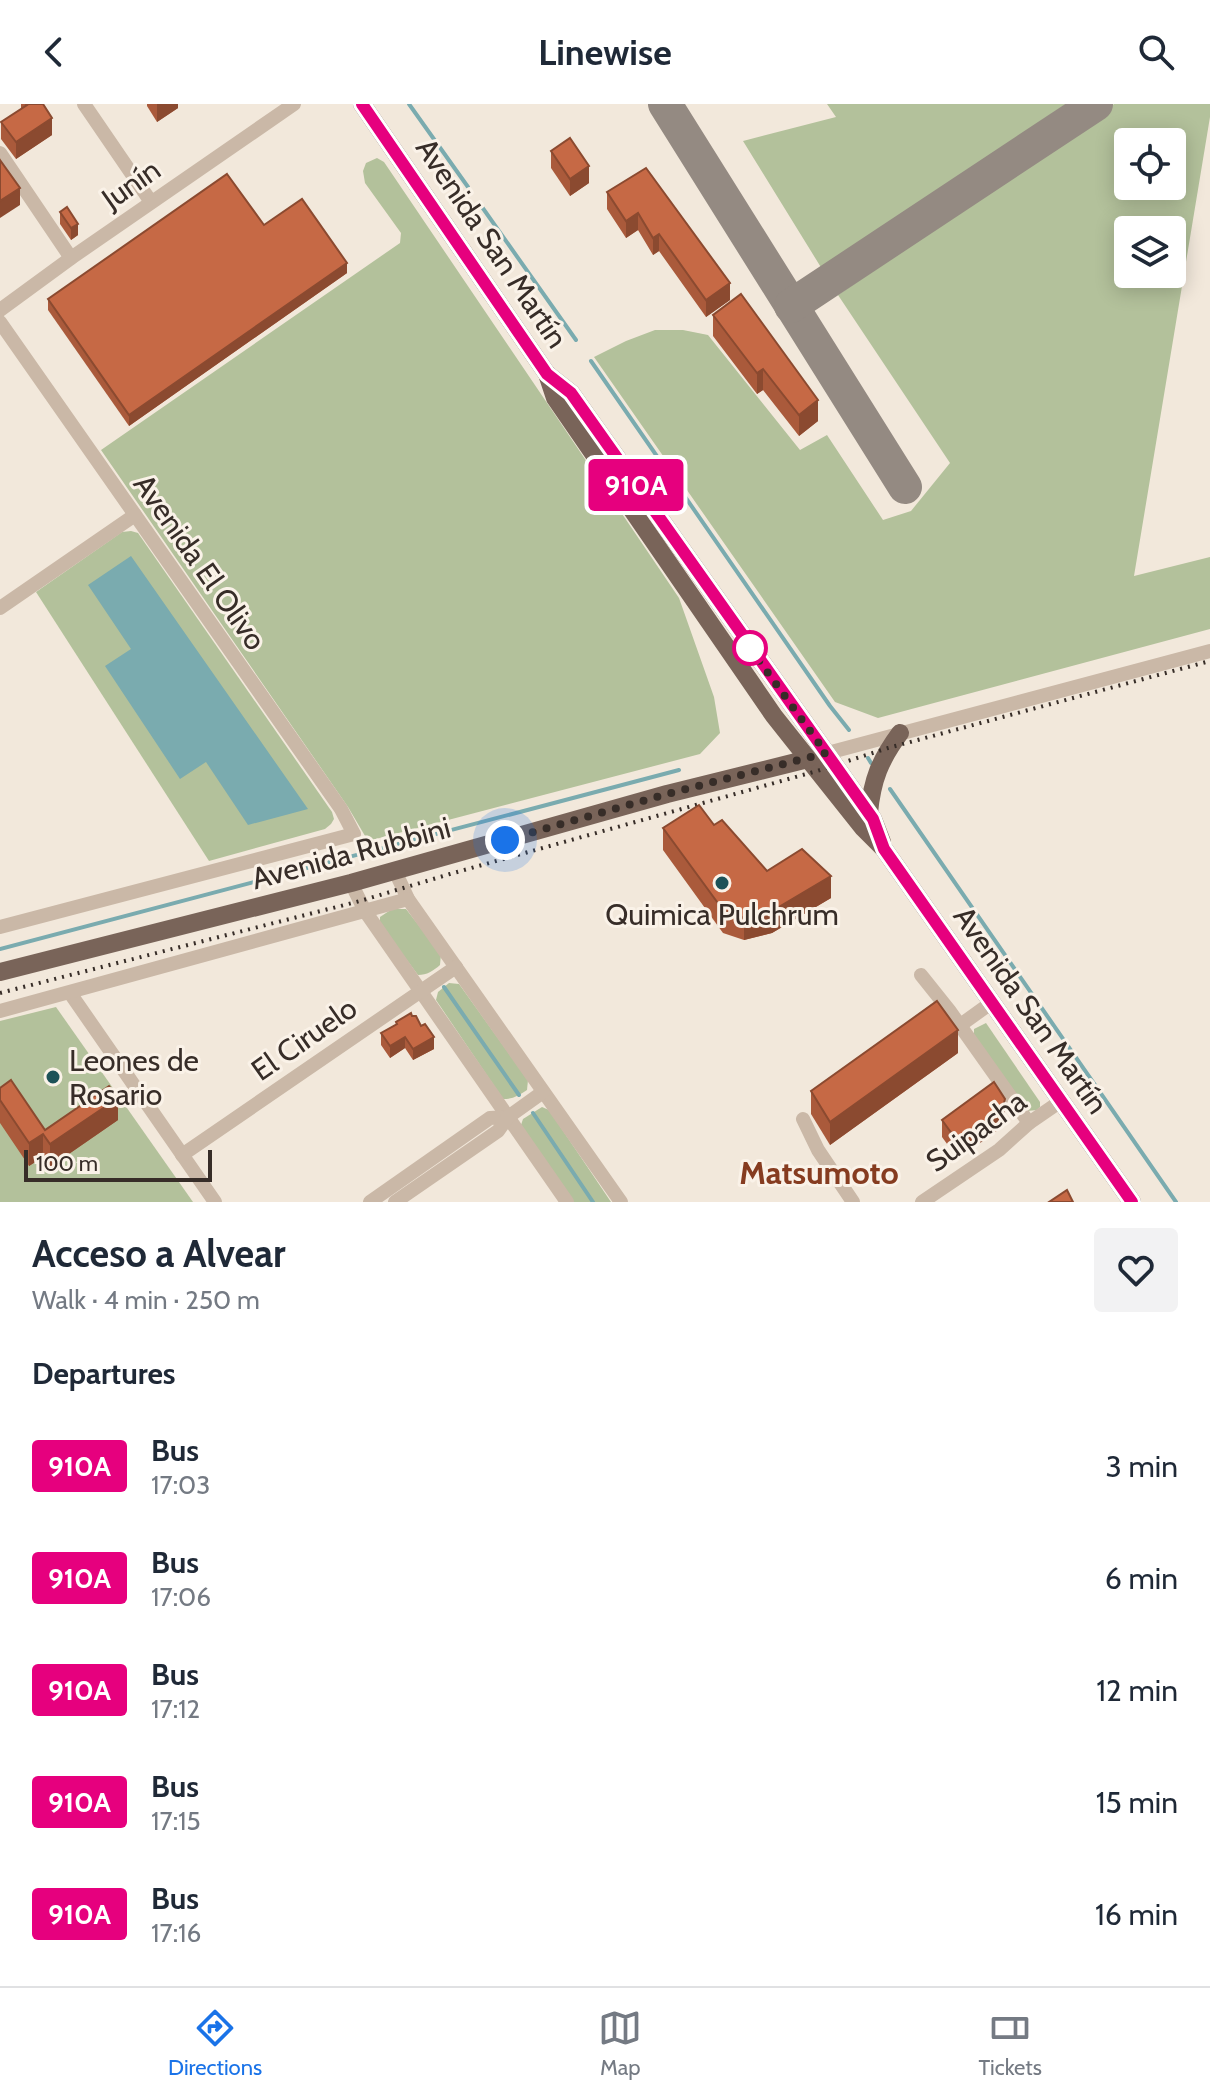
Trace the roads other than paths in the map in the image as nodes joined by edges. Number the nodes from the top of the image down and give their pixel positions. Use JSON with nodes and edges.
{"nodes":[{"id":1,"x":84,"y":104,"type":"edge"},
{"id":2,"x":294,"y":104,"type":"edge"},
{"id":3,"x":362,"y":104,"type":"edge"},
{"id":4,"x":0,"y":153,"type":"edge"},
{"id":5,"x":151,"y":202,"type":"junction"},
{"id":6,"x":71,"y":258,"type":"junction"},
{"id":7,"x":0,"y":310,"type":"edge"},
{"id":8,"x":0,"y":322,"type":"edge"},
{"id":9,"x":5,"y":340,"type":"edge"},
{"id":10,"x":135,"y":515,"type":"junction"},
{"id":11,"x":0,"y":608,"type":"edge"},
{"id":12,"x":1210,"y":651,"type":"edge"},
{"id":13,"x":900,"y":733,"type":"junction"},
{"id":14,"x":817,"y":756,"type":"junction"},
{"id":15,"x":869,"y":813,"type":"junction"},
{"id":16,"x":884,"y":849,"type":"junction"},
{"id":17,"x":395,"y":871,"type":"junction"},
{"id":18,"x":351,"y":883,"type":"junction"},
{"id":19,"x":408,"y":899,"type":"junction"},
{"id":20,"x":365,"y":911,"type":"junction"},
{"id":21,"x":0,"y":927,"type":"edge"},
{"id":22,"x":456,"y":967,"type":"junction"},
{"id":23,"x":0,"y":972,"type":"edge"},
{"id":24,"x":921,"y":975,"type":"dead end"},
{"id":25,"x":420,"y":991,"type":"junction"},
{"id":26,"x":70,"y":993,"type":"junction"},
{"id":27,"x":991,"y":1003,"type":"junction"},
{"id":28,"x":0,"y":1011,"type":"edge"},
{"id":29,"x":959,"y":1026,"type":"junction"},
{"id":30,"x":543,"y":1092,"type":"junction"},
{"id":31,"x":1061,"y":1101,"type":"junction"},
{"id":32,"x":508,"y":1117,"type":"junction"},
{"id":33,"x":803,"y":1119,"type":"dead end"},
{"id":34,"x":1029,"y":1123,"type":"junction"},
{"id":35,"x":182,"y":1155,"type":"junction"},
{"id":36,"x":215,"y":1202,"type":"edge"},
{"id":37,"x":370,"y":1202,"type":"edge"},
{"id":38,"x":395,"y":1202,"type":"edge"},
{"id":39,"x":567,"y":1202,"type":"edge"},
{"id":40,"x":621,"y":1202,"type":"edge"},
{"id":41,"x":853,"y":1202,"type":"edge"},
{"id":42,"x":922,"y":1202,"type":"edge"},
{"id":43,"x":1132,"y":1202,"type":"edge"}],
"edges":[{"from":1,"to":5,"type":"street"},
{"from":2,"to":5,"type":"street","name":"Junín"},
{"from":3,"to":14,"type":"main road","name":"Avenida San Martín"},
{"from":4,"to":6,"type":"street"},
{"from":5,"to":6,"type":"street","name":"Junín"},
{"from":6,"to":7,"type":"street","name":"Junín"},
{"from":8,"to":9,"type":"street","name":"Avenida El Olivo"},
{"from":9,"to":10,"type":"street","name":"Avenida El Olivo"},
{"from":10,"to":11,"type":"street"},
{"from":10,"to":21,"type":"street","name":"Avenida El Olivo"},
{"from":12,"to":13,"type":"street"},
{"from":13,"to":14,"type":"street"},
{"from":13,"to":15,"type":"main road"},
{"from":14,"to":15,"type":"main road","name":"Avenida San Martín"},
{"from":14,"to":16,"type":"main road","name":"Avenida San Martín"},
{"from":14,"to":17,"type":"main road","name":"Avenida Rubbini"},
{"from":15,"to":16,"type":"main road","name":"Avenida San Martín"},
{"from":16,"to":27,"type":"main road","name":"Avenida San Martín"},
{"from":17,"to":18,"type":"main road","name":"Avenida Rubbini"},
{"from":17,"to":19,"type":"street"},
{"from":18,"to":20,"type":"street"},
{"from":18,"to":23,"type":"main road","name":"Avenida Rubbini"},
{"from":19,"to":20,"type":"street"},
{"from":19,"to":22,"type":"street"},
{"from":20,"to":25,"type":"street"},
{"from":20,"to":26,"type":"street"},
{"from":22,"to":25,"type":"street","name":"El Ciruelo"},
{"from":22,"to":30,"type":"street"},
{"from":24,"to":29,"type":"street"},
{"from":25,"to":32,"type":"street"},
{"from":25,"to":35,"type":"street","name":"El Ciruelo"},
{"from":26,"to":28,"type":"street"},
{"from":26,"to":35,"type":"street"},
{"from":27,"to":29,"type":"street"},
{"from":27,"to":31,"type":"main road","name":"Avenida San Martín"},
{"from":29,"to":34,"type":"street"},
{"from":30,"to":32,"type":"street"},
{"from":30,"to":40,"type":"street"},
{"from":31,"to":34,"type":"street","name":"Suipacha"},
{"from":31,"to":43,"type":"main road","name":"Avenida San Martín"},
{"from":32,"to":37,"type":"street"},
{"from":32,"to":38,"type":"street"},
{"from":32,"to":39,"type":"street"},
{"from":33,"to":41,"type":"street"},
{"from":34,"to":42,"type":"street","name":"Suipacha"},
{"from":35,"to":36,"type":"street"}]}
